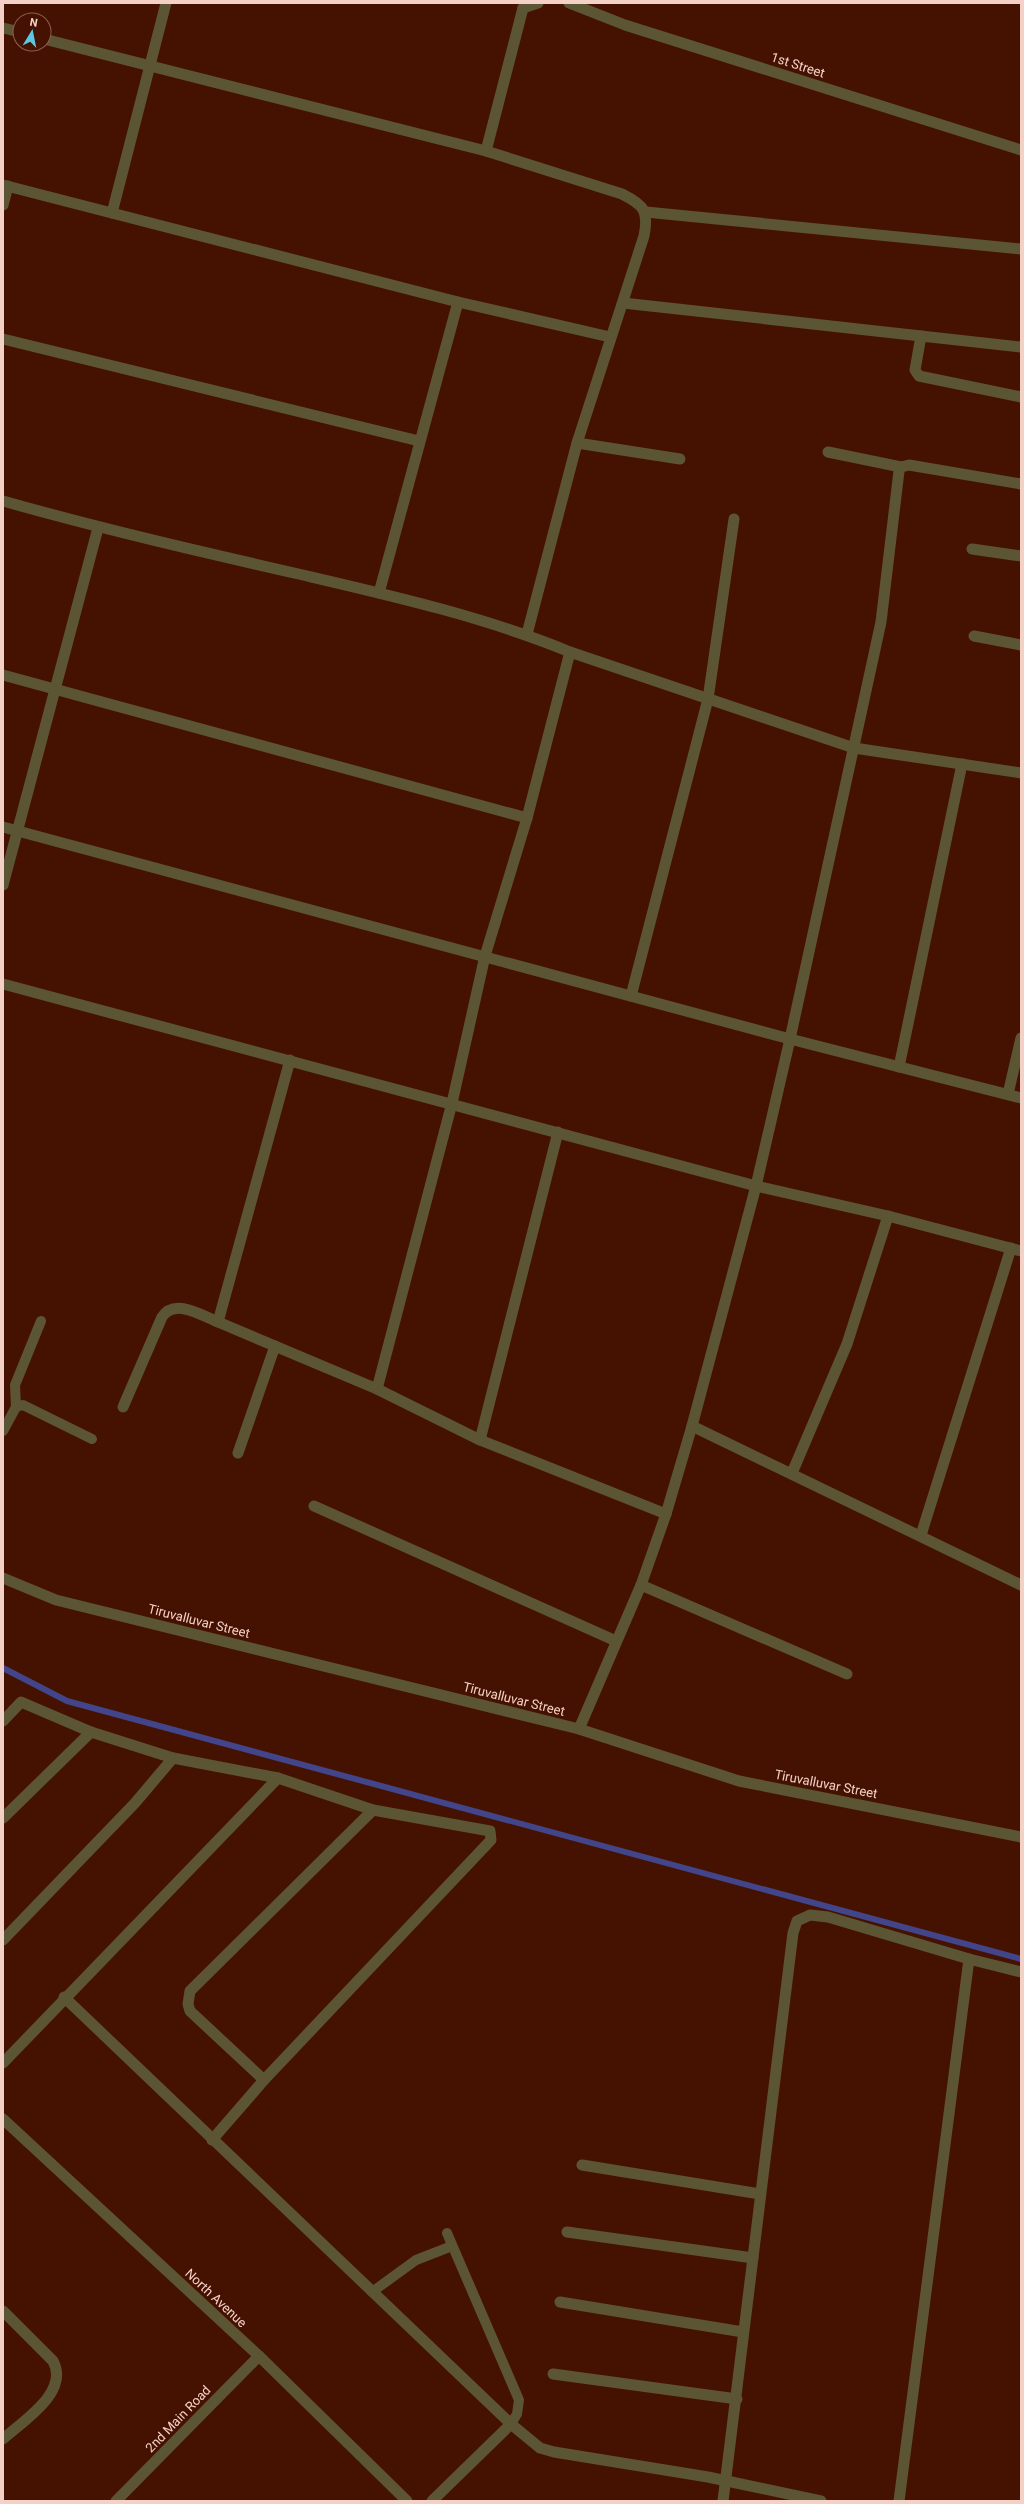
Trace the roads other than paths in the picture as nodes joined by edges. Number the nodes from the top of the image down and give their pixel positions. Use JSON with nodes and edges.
{"nodes":[{"id":1,"x":166,"y":3,"type":"edge"},
{"id":2,"x":538,"y":3,"type":"edge"},
{"id":3,"x":569,"y":3,"type":"edge"},
{"id":4,"x":520,"y":6,"type":"edge"},
{"id":5,"x":52,"y":41,"type":"edge"},
{"id":6,"x":149,"y":67,"type":"junction"},
{"id":7,"x":1021,"y":150,"type":"edge"},
{"id":8,"x":486,"y":151,"type":"junction"},
{"id":9,"x":6,"y":185,"type":"edge"},
{"id":10,"x":3,"y":205,"type":"edge"},
{"id":11,"x":646,"y":212,"type":"junction"},
{"id":12,"x":112,"y":213,"type":"junction"},
{"id":13,"x":1021,"y":249,"type":"edge"},
{"id":14,"x":458,"y":302,"type":"junction"},
{"id":15,"x":623,"y":303,"type":"junction"},
{"id":16,"x":921,"y":336,"type":"junction"},
{"id":17,"x":610,"y":337,"type":"junction"},
{"id":18,"x":3,"y":339,"type":"edge"},
{"id":19,"x":1021,"y":347,"type":"edge"},
{"id":20,"x":1021,"y":397,"type":"edge"},
{"id":21,"x":419,"y":441,"type":"junction"},
{"id":22,"x":577,"y":443,"type":"junction"},
{"id":23,"x":828,"y":452,"type":"dead end"},
{"id":24,"x":680,"y":460,"type":"dead end"},
{"id":25,"x":901,"y":467,"type":"junction"},
{"id":26,"x":1021,"y":484,"type":"edge"},
{"id":27,"x":3,"y":501,"type":"edge"},
{"id":28,"x":734,"y":519,"type":"dead end"},
{"id":29,"x":98,"y":528,"type":"junction"},
{"id":30,"x":972,"y":550,"type":"dead end"},
{"id":31,"x":1021,"y":556,"type":"edge"},
{"id":32,"x":379,"y":593,"type":"junction"},
{"id":33,"x":527,"y":634,"type":"junction"},
{"id":34,"x":974,"y":636,"type":"dead end"},
{"id":35,"x":1021,"y":645,"type":"edge"},
{"id":36,"x":570,"y":652,"type":"junction"},
{"id":37,"x":3,"y":675,"type":"edge"},
{"id":38,"x":56,"y":689,"type":"junction"},
{"id":39,"x":708,"y":699,"type":"junction"},
{"id":40,"x":854,"y":748,"type":"junction"},
{"id":41,"x":962,"y":764,"type":"junction"},
{"id":42,"x":1021,"y":773,"type":"edge"},
{"id":43,"x":527,"y":818,"type":"junction"},
{"id":44,"x":3,"y":828,"type":"edge"},
{"id":45,"x":18,"y":832,"type":"junction"},
{"id":46,"x":3,"y":885,"type":"edge"},
{"id":47,"x":485,"y":956,"type":"junction"},
{"id":48,"x":3,"y":984,"type":"edge"},
{"id":49,"x":631,"y":996,"type":"junction"},
{"id":50,"x":1021,"y":1038,"type":"edge"},
{"id":51,"x":790,"y":1039,"type":"junction"},
{"id":52,"x":290,"y":1060,"type":"junction"},
{"id":53,"x":899,"y":1067,"type":"junction"},
{"id":54,"x":1008,"y":1094,"type":"junction"},
{"id":55,"x":1021,"y":1098,"type":"edge"},
{"id":56,"x":452,"y":1103,"type":"junction"},
{"id":57,"x":558,"y":1132,"type":"junction"},
{"id":58,"x":756,"y":1186,"type":"junction"},
{"id":59,"x":888,"y":1216,"type":"junction"},
{"id":60,"x":1016,"y":1249,"type":"edge"},
{"id":61,"x":41,"y":1321,"type":"dead end"},
{"id":62,"x":218,"y":1322,"type":"junction"},
{"id":63,"x":275,"y":1346,"type":"junction"},
{"id":64,"x":376,"y":1389,"type":"junction"},
{"id":65,"x":16,"y":1407,"type":"junction"},
{"id":66,"x":123,"y":1407,"type":"dead end"},
{"id":67,"x":692,"y":1426,"type":"junction"},
{"id":68,"x":3,"y":1431,"type":"edge"},
{"id":69,"x":92,"y":1438,"type":"dead end"},
{"id":70,"x":480,"y":1440,"type":"junction"},
{"id":71,"x":238,"y":1453,"type":"dead end"},
{"id":72,"x":792,"y":1473,"type":"junction"},
{"id":73,"x":314,"y":1506,"type":"dead end"},
{"id":74,"x":666,"y":1514,"type":"junction"},
{"id":75,"x":921,"y":1535,"type":"junction"},
{"id":76,"x":3,"y":1578,"type":"edge"},
{"id":77,"x":641,"y":1585,"type":"junction"},
{"id":78,"x":1021,"y":1585,"type":"edge"},
{"id":79,"x":616,"y":1641,"type":"junction"},
{"id":80,"x":847,"y":1674,"type":"dead end"},
{"id":81,"x":3,"y":1721,"type":"edge"},
{"id":82,"x":579,"y":1729,"type":"junction"},
{"id":83,"x":91,"y":1732,"type":"junction"},
{"id":84,"x":173,"y":1758,"type":"junction"},
{"id":85,"x":278,"y":1778,"type":"junction"},
{"id":86,"x":373,"y":1810,"type":"junction"},
{"id":87,"x":3,"y":1818,"type":"edge"},
{"id":88,"x":1021,"y":1837,"type":"edge"},
{"id":89,"x":3,"y":1939,"type":"edge"},
{"id":90,"x":969,"y":1959,"type":"junction"},
{"id":91,"x":1021,"y":1972,"type":"edge"},
{"id":92,"x":64,"y":1997,"type":"junction"},
{"id":93,"x":3,"y":2063,"type":"edge"},
{"id":94,"x":264,"y":2080,"type":"junction"},
{"id":95,"x":3,"y":2119,"type":"edge"},
{"id":96,"x":212,"y":2140,"type":"junction"},
{"id":97,"x":582,"y":2165,"type":"dead end"},
{"id":98,"x":760,"y":2194,"type":"junction"},
{"id":99,"x":567,"y":2232,"type":"dead end"},
{"id":100,"x":447,"y":2233,"type":"dead end"},
{"id":101,"x":452,"y":2246,"type":"junction"},
{"id":102,"x":753,"y":2258,"type":"junction"},
{"id":103,"x":372,"y":2292,"type":"junction"},
{"id":104,"x":560,"y":2302,"type":"dead end"},
{"id":105,"x":3,"y":2311,"type":"edge"},
{"id":106,"x":743,"y":2332,"type":"junction"},
{"id":107,"x":259,"y":2356,"type":"junction"},
{"id":108,"x":553,"y":2374,"type":"dead end"},
{"id":109,"x":737,"y":2399,"type":"junction"},
{"id":110,"x":511,"y":2424,"type":"junction"},
{"id":111,"x":3,"y":2439,"type":"edge"},
{"id":112,"x":726,"y":2481,"type":"junction"},
{"id":113,"x":116,"y":2501,"type":"edge"},
{"id":114,"x":407,"y":2501,"type":"edge"},
{"id":115,"x":432,"y":2501,"type":"edge"},
{"id":116,"x":723,"y":2501,"type":"edge"},
{"id":117,"x":821,"y":2501,"type":"edge"},
{"id":118,"x":899,"y":2501,"type":"edge"}],
"edges":[{"from":1,"to":6,"type":"street"},
{"from":2,"to":4,"type":"street"},
{"from":3,"to":7,"type":"street","name":"1st Street"},
{"from":4,"to":8,"type":"street"},
{"from":5,"to":6,"type":"street"},
{"from":6,"to":8,"type":"street"},
{"from":6,"to":12,"type":"street"},
{"from":8,"to":11,"type":"street"},
{"from":9,"to":10,"type":"street"},
{"from":9,"to":12,"type":"street"},
{"from":11,"to":13,"type":"street"},
{"from":11,"to":15,"type":"street"},
{"from":12,"to":14,"type":"street"},
{"from":14,"to":17,"type":"street"},
{"from":14,"to":21,"type":"street"},
{"from":15,"to":16,"type":"street"},
{"from":15,"to":17,"type":"street"},
{"from":16,"to":19,"type":"street"},
{"from":16,"to":20,"type":"street"},
{"from":17,"to":22,"type":"street"},
{"from":18,"to":21,"type":"street"},
{"from":21,"to":32,"type":"street"},
{"from":22,"to":24,"type":"street"},
{"from":22,"to":33,"type":"street"},
{"from":23,"to":25,"type":"street"},
{"from":25,"to":26,"type":"street"},
{"from":25,"to":40,"type":"street"},
{"from":27,"to":29,"type":"street"},
{"from":28,"to":39,"type":"street"},
{"from":29,"to":32,"type":"street"},
{"from":29,"to":38,"type":"street"},
{"from":30,"to":31,"type":"street"},
{"from":32,"to":33,"type":"street"},
{"from":33,"to":36,"type":"street"},
{"from":34,"to":35,"type":"street"},
{"from":36,"to":39,"type":"street"},
{"from":36,"to":43,"type":"street"},
{"from":37,"to":38,"type":"street"},
{"from":38,"to":43,"type":"street"},
{"from":38,"to":45,"type":"street"},
{"from":39,"to":40,"type":"street"},
{"from":39,"to":49,"type":"street"},
{"from":40,"to":41,"type":"street"},
{"from":40,"to":51,"type":"street"},
{"from":41,"to":42,"type":"street"},
{"from":41,"to":53,"type":"street"},
{"from":43,"to":47,"type":"street"},
{"from":44,"to":45,"type":"street"},
{"from":45,"to":46,"type":"street"},
{"from":45,"to":47,"type":"street"},
{"from":47,"to":49,"type":"street"},
{"from":47,"to":56,"type":"street"},
{"from":48,"to":52,"type":"street"},
{"from":49,"to":51,"type":"street"},
{"from":50,"to":54,"type":"street"},
{"from":51,"to":53,"type":"street"},
{"from":51,"to":58,"type":"street"},
{"from":52,"to":56,"type":"street"},
{"from":52,"to":62,"type":"street"},
{"from":53,"to":54,"type":"street"},
{"from":54,"to":55,"type":"street"},
{"from":56,"to":57,"type":"street"},
{"from":56,"to":64,"type":"street"},
{"from":57,"to":58,"type":"street"},
{"from":57,"to":70,"type":"street"},
{"from":58,"to":59,"type":"street"},
{"from":58,"to":67,"type":"street"},
{"from":59,"to":60,"type":"street"},
{"from":59,"to":72,"type":"street"},
{"from":60,"to":75,"type":"street"},
{"from":61,"to":65,"type":"lane"},
{"from":62,"to":63,"type":"street"},
{"from":62,"to":66,"type":"street"},
{"from":63,"to":64,"type":"street"},
{"from":63,"to":71,"type":"street"},
{"from":64,"to":70,"type":"street"},
{"from":65,"to":68,"type":"lane"},
{"from":65,"to":69,"type":"lane"},
{"from":67,"to":72,"type":"street"},
{"from":67,"to":74,"type":"street"},
{"from":70,"to":74,"type":"street"},
{"from":72,"to":75,"type":"street"},
{"from":73,"to":79,"type":"street"},
{"from":74,"to":77,"type":"street"},
{"from":75,"to":78,"type":"street"},
{"from":76,"to":82,"type":"street","name":"Tiruvalluvar Street"},
{"from":77,"to":79,"type":"street"},
{"from":77,"to":80,"type":"street"},
{"from":79,"to":82,"type":"street"},
{"from":81,"to":83,"type":"street"},
{"from":82,"to":88,"type":"street","name":"Tiruvalluvar Street"},
{"from":83,"to":84,"type":"street"},
{"from":83,"to":87,"type":"street"},
{"from":84,"to":85,"type":"street"},
{"from":84,"to":89,"type":"street"},
{"from":85,"to":86,"type":"street"},
{"from":85,"to":92,"type":"street"},
{"from":86,"to":94,"type":"street"},
{"from":86,"to":94,"type":"street"},
{"from":90,"to":91,"type":"street"},
{"from":90,"to":98,"type":"street"},
{"from":90,"to":118,"type":"street"},
{"from":92,"to":93,"type":"street"},
{"from":92,"to":96,"type":"street"},
{"from":94,"to":96,"type":"street"},
{"from":95,"to":107,"type":"street","name":"North Avenue"},
{"from":96,"to":103,"type":"street"},
{"from":97,"to":98,"type":"street"},
{"from":98,"to":102,"type":"street"},
{"from":99,"to":102,"type":"street"},
{"from":100,"to":101,"type":"lane"},
{"from":101,"to":103,"type":"lane"},
{"from":101,"to":110,"type":"lane"},
{"from":102,"to":106,"type":"street"},
{"from":103,"to":110,"type":"street"},
{"from":104,"to":106,"type":"street"},
{"from":105,"to":111,"type":"street"},
{"from":106,"to":109,"type":"street"},
{"from":107,"to":113,"type":"street","name":"2nd Main Road"},
{"from":107,"to":114,"type":"street","name":"North Avenue"},
{"from":108,"to":109,"type":"street"},
{"from":109,"to":112,"type":"street"},
{"from":110,"to":112,"type":"street"},
{"from":110,"to":115,"type":"street"},
{"from":112,"to":116,"type":"street"},
{"from":112,"to":117,"type":"street"}]}
